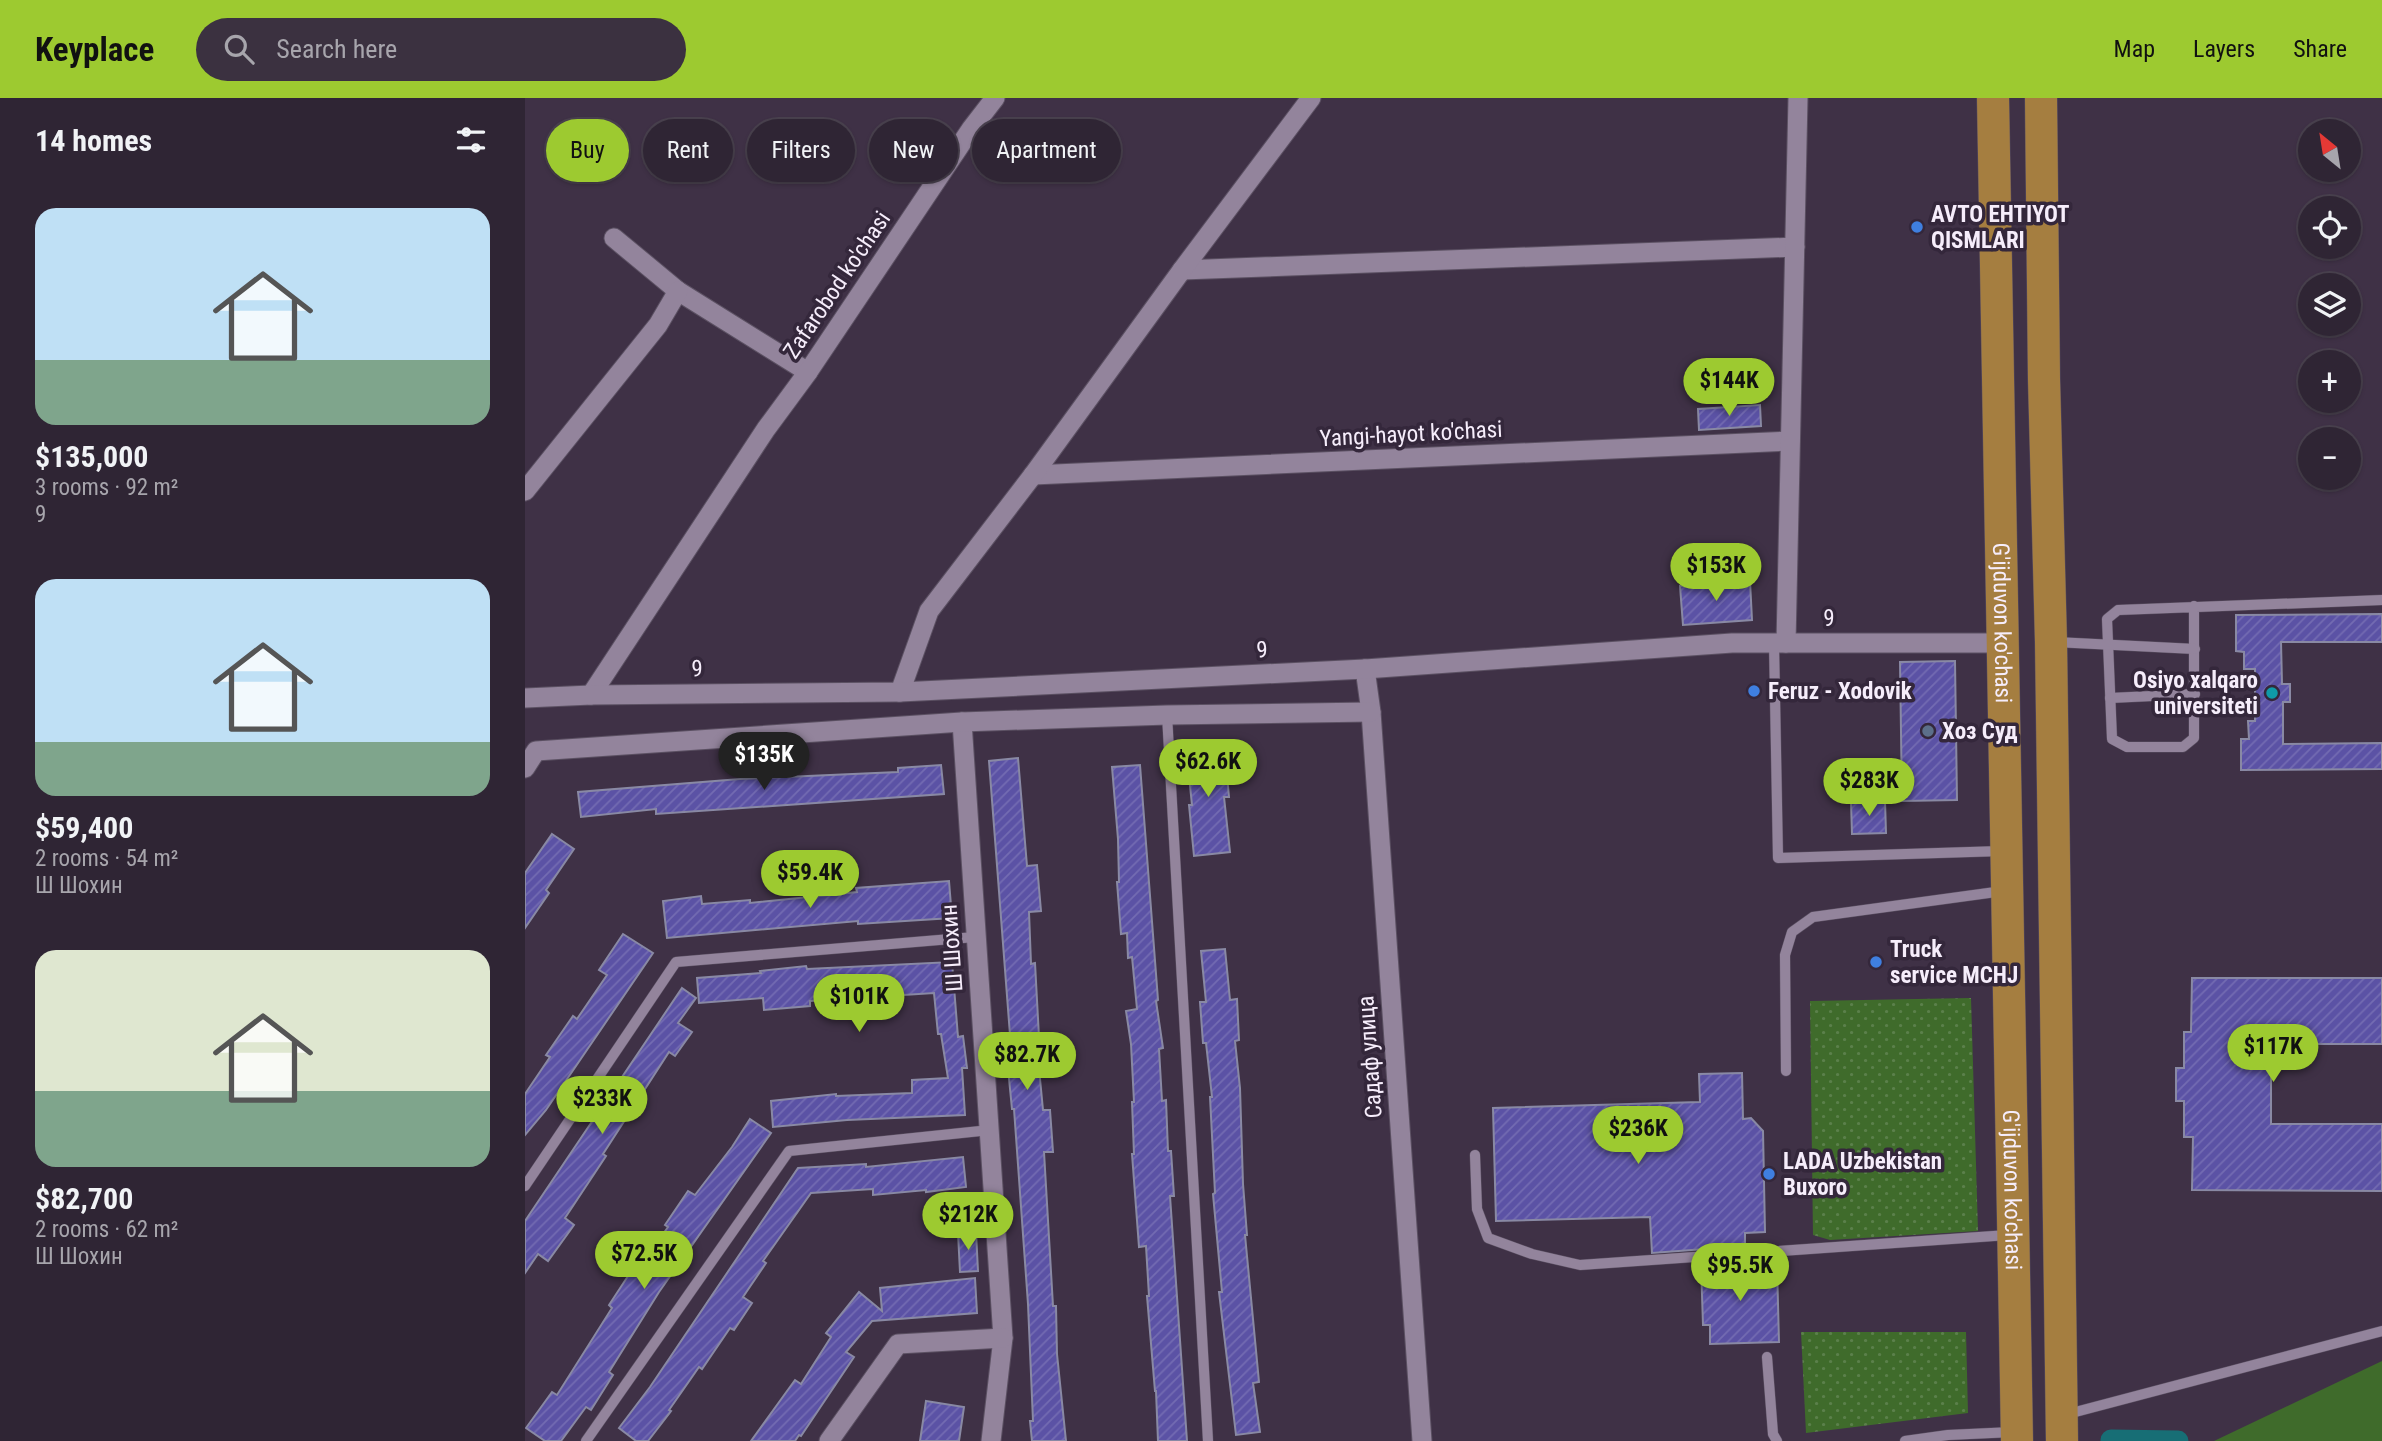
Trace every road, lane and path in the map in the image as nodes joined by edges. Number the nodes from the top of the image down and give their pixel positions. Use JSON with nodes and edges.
{"nodes":[{"id":1,"x":995,"y":98,"type":"edge"},
{"id":2,"x":1311,"y":98,"type":"edge"},
{"id":3,"x":1798,"y":98,"type":"edge"},
{"id":4,"x":1993,"y":98,"type":"edge"},
{"id":5,"x":2041,"y":98,"type":"edge"},
{"id":6,"x":614,"y":238,"type":"dead end"},
{"id":7,"x":1795,"y":247,"type":"junction"},
{"id":8,"x":1182,"y":270,"type":"junction"},
{"id":9,"x":678,"y":290,"type":"junction"},
{"id":10,"x":809,"y":372,"type":"junction"},
{"id":11,"x":2044,"y":379,"type":"junction"},
{"id":12,"x":1997,"y":380,"type":"junction"},
{"id":13,"x":1790,"y":441,"type":"junction"},
{"id":14,"x":1033,"y":475,"type":"junction"},
{"id":15,"x":525,"y":491,"type":"edge"},
{"id":16,"x":2382,"y":600,"type":"edge"},
{"id":17,"x":2194,"y":606,"type":"junction"},
{"id":18,"x":2051,"y":642,"type":"junction"},
{"id":19,"x":1780,"y":643,"type":"junction"},
{"id":20,"x":2001,"y":643,"type":"junction"},
{"id":21,"x":2107,"y":645,"type":"junction"},
{"id":22,"x":2195,"y":649,"type":"junction"},
{"id":23,"x":1366,"y":669,"type":"junction"},
{"id":24,"x":900,"y":692,"type":"junction"},
{"id":25,"x":2195,"y":694,"type":"junction"},
{"id":26,"x":591,"y":695,"type":"junction"},
{"id":27,"x":525,"y":698,"type":"edge"},
{"id":28,"x":2110,"y":698,"type":"junction"},
{"id":29,"x":1371,"y":712,"type":"junction"},
{"id":30,"x":1167,"y":715,"type":"junction"},
{"id":31,"x":963,"y":722,"type":"junction"},
{"id":32,"x":2052,"y":743,"type":"junction"},
{"id":33,"x":2004,"y":746,"type":"junction"},
{"id":34,"x":525,"y":768,"type":"edge"},
{"id":35,"x":2006,"y":851,"type":"junction"},
{"id":36,"x":2007,"y":890,"type":"junction"},
{"id":37,"x":975,"y":937,"type":"junction"},
{"id":38,"x":1786,"y":1071,"type":"dead end"},
{"id":39,"x":990,"y":1130,"type":"junction"},
{"id":40,"x":1475,"y":1155,"type":"dead end"},
{"id":41,"x":525,"y":1186,"type":"edge"},
{"id":42,"x":2015,"y":1234,"type":"junction"},
{"id":43,"x":2382,"y":1331,"type":"edge"},
{"id":44,"x":1003,"y":1338,"type":"junction"},
{"id":45,"x":1767,"y":1357,"type":"dead end"},
{"id":46,"x":2062,"y":1428,"type":"edge"},
{"id":47,"x":2017,"y":1436,"type":"edge"},
{"id":48,"x":586,"y":1441,"type":"edge"},
{"id":49,"x":829,"y":1441,"type":"edge"},
{"id":50,"x":991,"y":1441,"type":"edge"},
{"id":51,"x":1207,"y":1441,"type":"edge"},
{"id":52,"x":1422,"y":1441,"type":"edge"},
{"id":53,"x":1777,"y":1441,"type":"edge"},
{"id":54,"x":1905,"y":1441,"type":"edge"}],
"edges":[{"from":1,"to":10,"type":"street","name":"Zafarobod ko'chasi"},
{"from":2,"to":8,"type":"street"},
{"from":3,"to":7,"type":"street"},
{"from":4,"to":12,"type":"main road","name":"G'ijduvon ko'chasi"},
{"from":5,"to":11,"type":"main road","name":"G'ijduvon ko'chasi"},
{"from":6,"to":9,"type":"street"},
{"from":7,"to":8,"type":"street"},
{"from":7,"to":13,"type":"street"},
{"from":8,"to":14,"type":"street"},
{"from":9,"to":10,"type":"street"},
{"from":9,"to":15,"type":"street"},
{"from":10,"to":26,"type":"street","name":"Zafarobod ko'chasi"},
{"from":11,"to":12,"type":"main road"},
{"from":11,"to":18,"type":"main road","name":"G'ijduvon ko'chasi"},
{"from":12,"to":20,"type":"main road","name":"G'ijduvon ko'chasi"},
{"from":13,"to":14,"type":"street","name":"Yangi-hayot ko'chasi"},
{"from":13,"to":19,"type":"street"},
{"from":14,"to":24,"type":"street"},
{"from":16,"to":17,"type":"lane"},
{"from":17,"to":21,"type":"lane"},
{"from":17,"to":22,"type":"lane"},
{"from":18,"to":21,"type":"lane"},
{"from":18,"to":32,"type":"main road","name":"G'ijduvon ko'chasi"},
{"from":19,"to":20,"type":"street","name":"9"},
{"from":19,"to":23,"type":"street","name":"9"},
{"from":19,"to":35,"type":"lane"},
{"from":20,"to":33,"type":"main road","name":"G'ijduvon ko'chasi"},
{"from":21,"to":22,"type":"lane"},
{"from":21,"to":28,"type":"lane"},
{"from":22,"to":25,"type":"lane"},
{"from":23,"to":24,"type":"street","name":"9"},
{"from":23,"to":29,"type":"street","name":"Садаф улица"},
{"from":24,"to":26,"type":"street","name":"9"},
{"from":25,"to":28,"type":"lane"},
{"from":25,"to":28,"type":"lane"},
{"from":26,"to":27,"type":"street","name":"9"},
{"from":29,"to":30,"type":"street"},
{"from":29,"to":52,"type":"street","name":"Садаф улица"},
{"from":30,"to":31,"type":"street"},
{"from":30,"to":51,"type":"lane"},
{"from":31,"to":34,"type":"street"},
{"from":31,"to":37,"type":"street","name":"Ш Шохин"},
{"from":32,"to":33,"type":"main road"},
{"from":32,"to":46,"type":"main road","name":"G'ijduvon ko'chasi"},
{"from":33,"to":35,"type":"main road","name":"G'ijduvon ko'chasi"},
{"from":35,"to":36,"type":"main road","name":"G'ijduvon ko'chasi"},
{"from":36,"to":38,"type":"lane"},
{"from":36,"to":42,"type":"main road","name":"G'ijduvon ko'chasi"},
{"from":37,"to":39,"type":"street","name":"Ш Шохин"},
{"from":37,"to":41,"type":"lane"},
{"from":39,"to":44,"type":"street","name":"Ш Шохин"},
{"from":39,"to":48,"type":"lane"},
{"from":40,"to":42,"type":"lane"},
{"from":42,"to":47,"type":"main road","name":"G'ijduvon ko'chasi"},
{"from":43,"to":46,"type":"lane"},
{"from":44,"to":49,"type":"street"},
{"from":44,"to":50,"type":"street","name":"Ш Шохин"},
{"from":45,"to":53,"type":"lane"},
{"from":47,"to":54,"type":"lane"}]}
